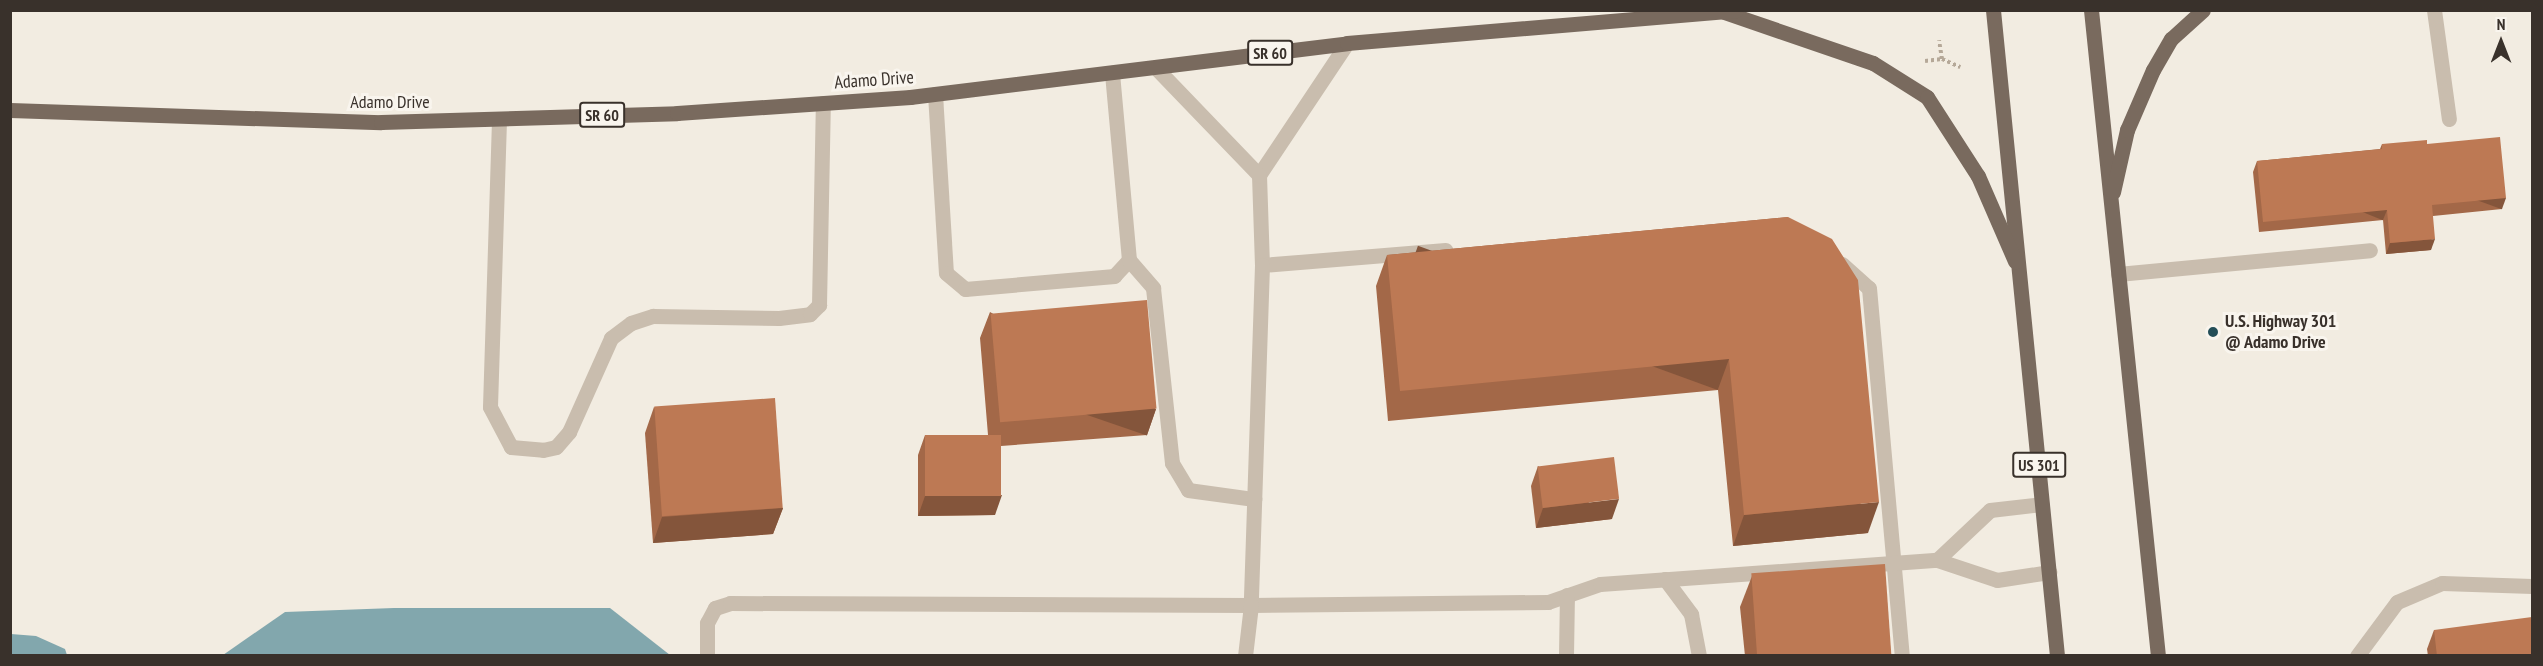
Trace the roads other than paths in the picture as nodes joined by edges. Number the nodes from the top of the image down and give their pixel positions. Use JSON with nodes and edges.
{"nodes":[{"id":1,"x":1993,"y":10,"type":"edge"},
{"id":2,"x":2091,"y":10,"type":"edge"},
{"id":3,"x":2203,"y":10,"type":"edge"},
{"id":4,"x":2434,"y":10,"type":"edge"},
{"id":5,"x":1730,"y":11,"type":"edge"},
{"id":6,"x":1347,"y":43,"type":"junction"},
{"id":7,"x":1156,"y":68,"type":"junction"},
{"id":8,"x":1112,"y":73,"type":"junction"},
{"id":9,"x":935,"y":94,"type":"junction"},
{"id":10,"x":823,"y":103,"type":"junction"},
{"id":11,"x":10,"y":110,"type":"edge"},
{"id":12,"x":2449,"y":119,"type":"dead end"},
{"id":13,"x":499,"y":120,"type":"junction"},
{"id":14,"x":1259,"y":175,"type":"junction"},
{"id":15,"x":2110,"y":204,"type":"junction"},
{"id":16,"x":1468,"y":248,"type":"edge"},
{"id":17,"x":2370,"y":250,"type":"dead end"},
{"id":18,"x":1829,"y":252,"type":"edge"},
{"id":19,"x":1130,"y":260,"type":"junction"},
{"id":20,"x":1262,"y":265,"type":"junction"},
{"id":21,"x":2021,"y":274,"type":"junction"},
{"id":22,"x":2118,"y":274,"type":"junction"},
{"id":23,"x":1254,"y":499,"type":"junction"},
{"id":24,"x":2042,"y":504,"type":"junction"},
{"id":25,"x":1937,"y":561,"type":"junction"},
{"id":26,"x":1892,"y":563,"type":"junction"},
{"id":27,"x":2049,"y":572,"type":"junction"},
{"id":28,"x":1665,"y":579,"type":"junction"},
{"id":29,"x":2532,"y":586,"type":"edge"},
{"id":30,"x":1567,"y":595,"type":"junction"},
{"id":31,"x":1251,"y":605,"type":"junction"},
{"id":32,"x":707,"y":656,"type":"edge"},
{"id":33,"x":1245,"y":656,"type":"edge"},
{"id":34,"x":1566,"y":656,"type":"edge"},
{"id":35,"x":1699,"y":656,"type":"edge"},
{"id":36,"x":1902,"y":656,"type":"edge"},
{"id":37,"x":2058,"y":656,"type":"edge"},
{"id":38,"x":2158,"y":656,"type":"edge"},
{"id":39,"x":2357,"y":656,"type":"edge"}],
"edges":[{"from":1,"to":21,"type":"main road","number":"US 301"},
{"from":2,"to":15,"type":"main road"},
{"from":3,"to":15,"type":"main road"},
{"from":4,"to":12,"type":"lane"},
{"from":5,"to":6,"type":"main road","name":"Adamo Drive","number":"SR 60"},
{"from":5,"to":21,"type":"main road"},
{"from":6,"to":7,"type":"main road","name":"Adamo Drive","number":"SR 60"},
{"from":6,"to":14,"type":"lane"},
{"from":7,"to":8,"type":"main road","name":"Adamo Drive","number":"SR 60"},
{"from":7,"to":14,"type":"lane"},
{"from":8,"to":9,"type":"main road","name":"Adamo Drive","number":"SR 60"},
{"from":8,"to":19,"type":"lane"},
{"from":9,"to":10,"type":"main road","name":"Adamo Drive","number":"SR 60"},
{"from":9,"to":19,"type":"lane"},
{"from":10,"to":13,"type":"main road","name":"Adamo Drive","number":"SR 60"},
{"from":10,"to":13,"type":"lane"},
{"from":11,"to":13,"type":"main road","name":"Adamo Drive","number":"SR 60"},
{"from":14,"to":20,"type":"lane"},
{"from":15,"to":22,"type":"main road"},
{"from":16,"to":20,"type":"lane"},
{"from":17,"to":22,"type":"lane"},
{"from":18,"to":26,"type":"lane"},
{"from":19,"to":23,"type":"lane"},
{"from":20,"to":23,"type":"lane"},
{"from":21,"to":24,"type":"main road","number":"US 301"},
{"from":22,"to":38,"type":"main road"},
{"from":23,"to":31,"type":"lane"},
{"from":24,"to":25,"type":"lane"},
{"from":24,"to":27,"type":"main road","number":"US 301"},
{"from":25,"to":26,"type":"lane"},
{"from":25,"to":27,"type":"lane"},
{"from":26,"to":28,"type":"lane"},
{"from":26,"to":36,"type":"lane"},
{"from":27,"to":37,"type":"main road","number":"US 301"},
{"from":28,"to":30,"type":"lane"},
{"from":28,"to":35,"type":"lane"},
{"from":29,"to":39,"type":"lane"},
{"from":30,"to":31,"type":"lane"},
{"from":30,"to":34,"type":"lane"},
{"from":31,"to":32,"type":"lane"},
{"from":31,"to":33,"type":"lane"}]}
